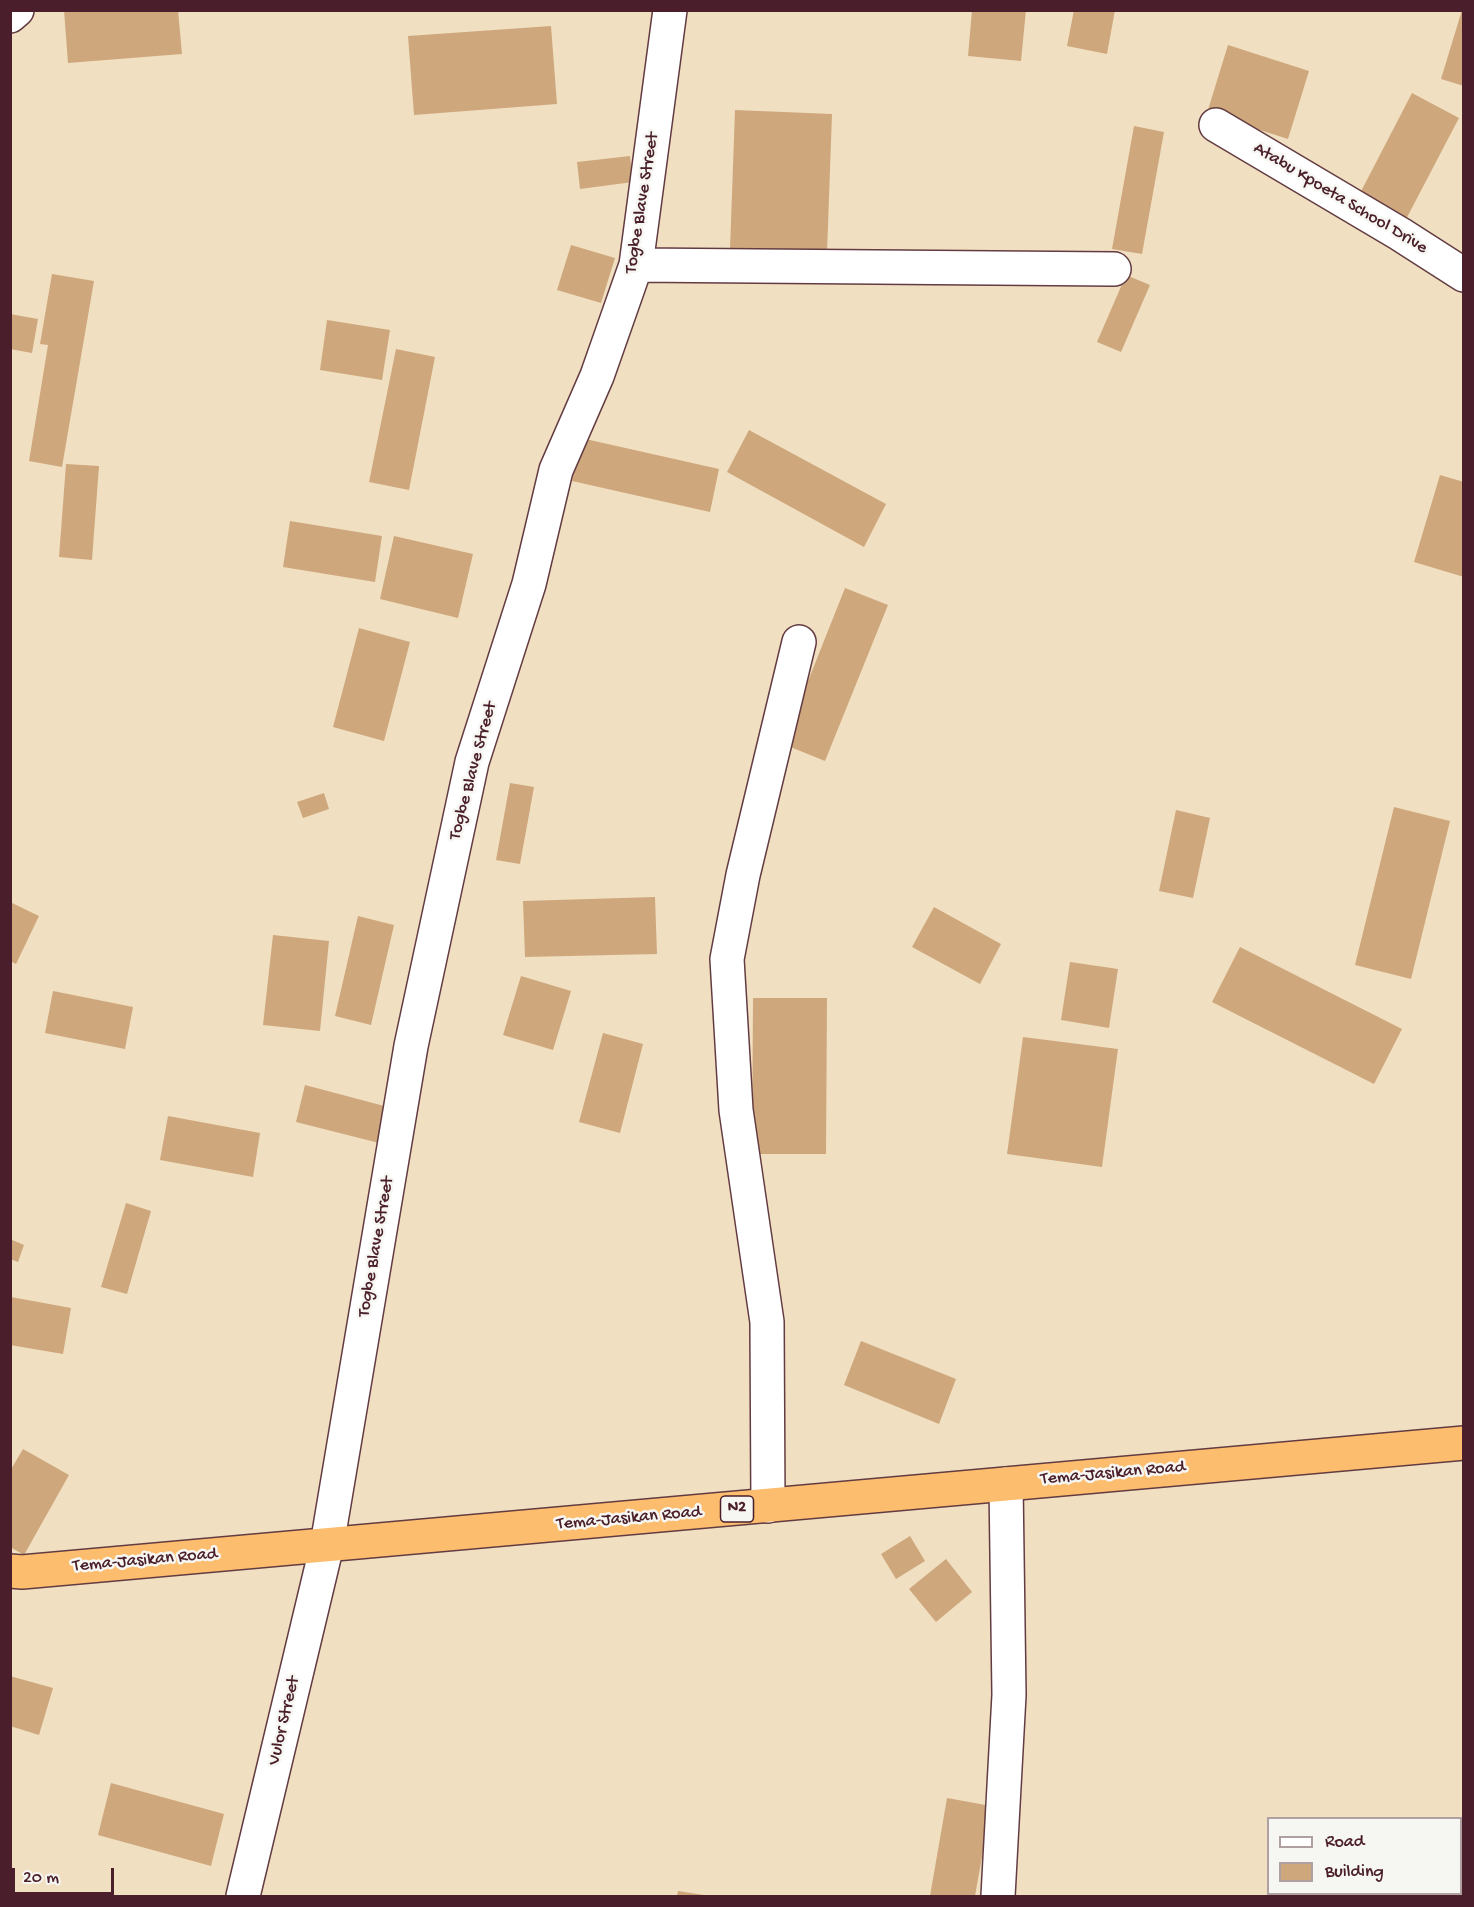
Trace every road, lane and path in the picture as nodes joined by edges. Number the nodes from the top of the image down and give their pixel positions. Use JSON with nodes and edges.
{"nodes":[{"id":1,"x":17,"y":10,"type":"edge"},
{"id":2,"x":670,"y":10,"type":"edge"},
{"id":3,"x":10,"y":16,"type":"edge"},
{"id":4,"x":1216,"y":125,"type":"dead end"},
{"id":5,"x":636,"y":265,"type":"junction"},
{"id":6,"x":1114,"y":269,"type":"dead end"},
{"id":7,"x":1464,"y":275,"type":"edge"},
{"id":8,"x":799,"y":642,"type":"dead end"},
{"id":9,"x":1460,"y":1447,"type":"edge"},
{"id":10,"x":1006,"y":1484,"type":"junction"},
{"id":11,"x":768,"y":1506,"type":"junction"},
{"id":12,"x":327,"y":1545,"type":"junction"},
{"id":13,"x":10,"y":1571,"type":"edge"},
{"id":14,"x":243,"y":1896,"type":"edge"},
{"id":15,"x":998,"y":1896,"type":"edge"}],
"edges":[{"from":1,"to":3,"type":"street"},
{"from":2,"to":5,"type":"street","name":"Togbe Blave Street"},
{"from":4,"to":7,"type":"street","name":"Atabu Kpoeta School Drive"},
{"from":5,"to":6,"type":"street"},
{"from":5,"to":12,"type":"street","name":"Togbe Blave Street"},
{"from":8,"to":11,"type":"street"},
{"from":9,"to":10,"type":"highway","name":"Tema-Jasikan Road","number":"N2"},
{"from":10,"to":11,"type":"highway","name":"Tema-Jasikan Road","number":"N2"},
{"from":10,"to":15,"type":"street"},
{"from":11,"to":12,"type":"highway","name":"Tema-Jasikan Road","number":"N2"},
{"from":12,"to":13,"type":"highway","name":"Tema-Jasikan Road","number":"N2"},
{"from":12,"to":14,"type":"street","name":"Vulor Street"}]}
